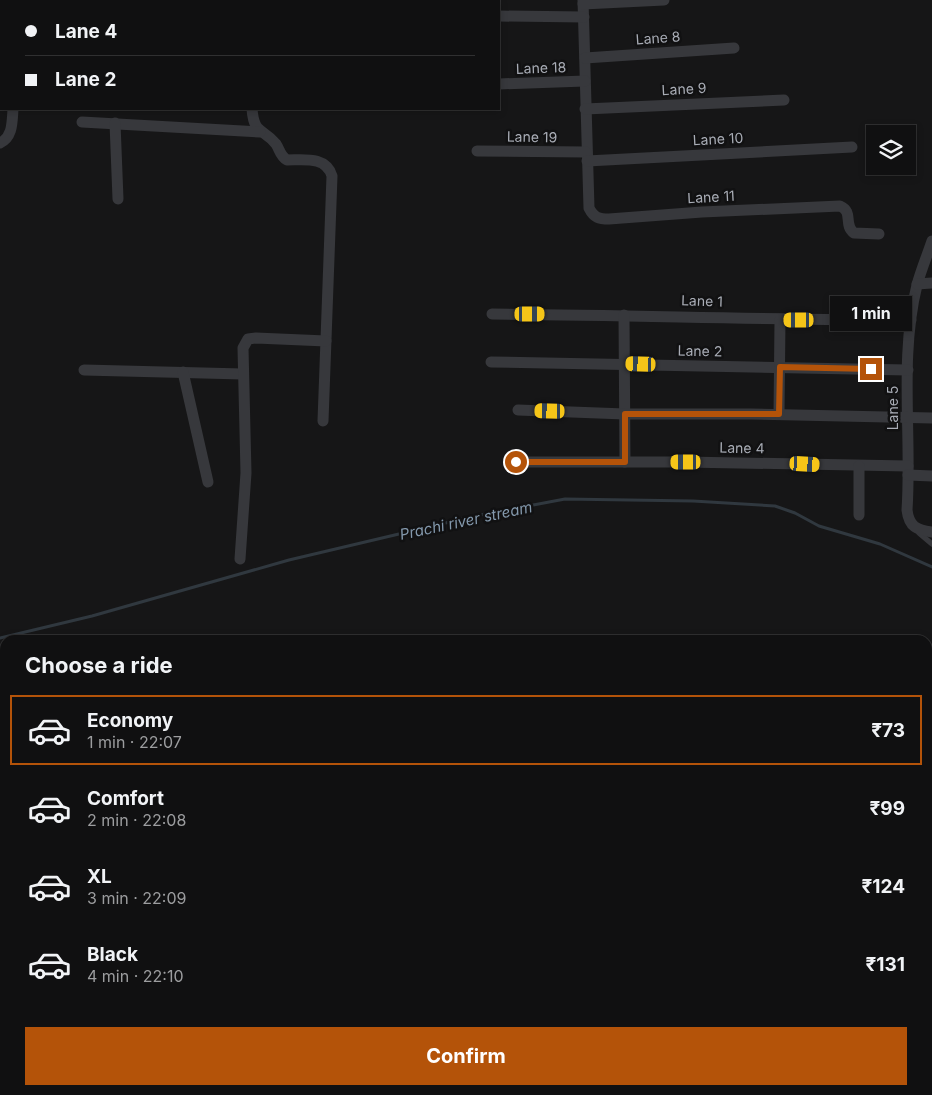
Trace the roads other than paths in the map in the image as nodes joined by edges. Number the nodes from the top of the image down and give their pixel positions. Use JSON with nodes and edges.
{"nodes":[{"id":1,"x":664,"y":0,"type":"edge"},
{"id":2,"x":583,"y":2,"type":"edge"},
{"id":3,"x":500,"y":16,"type":"edge"},
{"id":4,"x":584,"y":17,"type":"junction"},
{"id":5,"x":734,"y":48,"type":"dead end"},
{"id":6,"x":585,"y":58,"type":"junction"},
{"id":7,"x":585,"y":81,"type":"junction"},
{"id":8,"x":500,"y":84,"type":"edge"},
{"id":9,"x":784,"y":100,"type":"dead end"},
{"id":10,"x":586,"y":109,"type":"junction"},
{"id":11,"x":12,"y":110,"type":"edge"},
{"id":12,"x":252,"y":110,"type":"edge"},
{"id":13,"x":82,"y":122,"type":"dead end"},
{"id":14,"x":114,"y":123,"type":"junction"},
{"id":15,"x":260,"y":132,"type":"junction"},
{"id":16,"x":0,"y":143,"type":"edge"},
{"id":17,"x":852,"y":147,"type":"dead end"},
{"id":18,"x":477,"y":151,"type":"dead end"},
{"id":19,"x":586,"y":157,"type":"junction"},
{"id":20,"x":118,"y":199,"type":"dead end"},
{"id":21,"x":879,"y":234,"type":"dead end"},
{"id":22,"x":932,"y":241,"type":"edge"},
{"id":23,"x":932,"y":283,"type":"edge"},
{"id":24,"x":917,"y":284,"type":"junction"},
{"id":25,"x":492,"y":314,"type":"dead end"},
{"id":26,"x":624,"y":315,"type":"junction"},
{"id":27,"x":780,"y":320,"type":"junction"},
{"id":28,"x":911,"y":320,"type":"junction"},
{"id":29,"x":326,"y":340,"type":"junction"},
{"id":30,"x":491,"y":362,"type":"dead end"},
{"id":31,"x":625,"y":363,"type":"junction"},
{"id":32,"x":780,"y":367,"type":"junction"},
{"id":33,"x":84,"y":370,"type":"dead end"},
{"id":34,"x":908,"y":370,"type":"junction"},
{"id":35,"x":184,"y":372,"type":"junction"},
{"id":36,"x":243,"y":374,"type":"junction"},
{"id":37,"x":518,"y":410,"type":"dead end"},
{"id":38,"x":625,"y":414,"type":"junction"},
{"id":39,"x":779,"y":414,"type":"junction"},
{"id":40,"x":908,"y":418,"type":"junction"},
{"id":41,"x":932,"y":418,"type":"edge"},
{"id":42,"x":323,"y":421,"type":"dead end"},
{"id":43,"x":516,"y":462,"type":"dead end"},
{"id":44,"x":625,"y":462,"type":"junction"},
{"id":45,"x":860,"y":466,"type":"junction"},
{"id":46,"x":908,"y":471,"type":"junction"},
{"id":47,"x":932,"y":476,"type":"edge"},
{"id":48,"x":208,"y":482,"type":"dead end"},
{"id":49,"x":859,"y":515,"type":"dead end"},
{"id":50,"x":916,"y":529,"type":"junction"},
{"id":51,"x":932,"y":532,"type":"edge"},
{"id":52,"x":932,"y":544,"type":"edge"},
{"id":53,"x":240,"y":559,"type":"dead end"}],
"edges":[{"from":1,"to":2,"type":"street"},
{"from":2,"to":4,"type":"street"},
{"from":3,"to":4,"type":"street"},
{"from":4,"to":6,"type":"street"},
{"from":5,"to":6,"type":"street","name":"Lane 8"},
{"from":6,"to":7,"type":"street"},
{"from":7,"to":8,"type":"street","name":"Lane 18"},
{"from":7,"to":10,"type":"street"},
{"from":9,"to":10,"type":"street","name":"Lane 9"},
{"from":10,"to":19,"type":"street"},
{"from":11,"to":16,"type":"street"},
{"from":12,"to":15,"type":"street"},
{"from":13,"to":14,"type":"street"},
{"from":14,"to":15,"type":"street"},
{"from":14,"to":20,"type":"street"},
{"from":15,"to":29,"type":"street"},
{"from":17,"to":19,"type":"street","name":"Lane 10"},
{"from":18,"to":19,"type":"street","name":"Lane 19"},
{"from":19,"to":21,"type":"street","name":"Lane 11"},
{"from":22,"to":24,"type":"street","name":"Lane 5"},
{"from":23,"to":24,"type":"street"},
{"from":24,"to":28,"type":"street","name":"Lane 5"},
{"from":25,"to":26,"type":"street","name":"Lane 1"},
{"from":26,"to":27,"type":"street","name":"Lane 1"},
{"from":26,"to":31,"type":"street"},
{"from":27,"to":28,"type":"street","name":"Lane 1"},
{"from":27,"to":32,"type":"street"},
{"from":28,"to":34,"type":"street","name":"Lane 5"},
{"from":29,"to":36,"type":"street"},
{"from":29,"to":42,"type":"street"},
{"from":30,"to":31,"type":"street","name":"Lane 2"},
{"from":31,"to":32,"type":"street","name":"Lane 2"},
{"from":31,"to":38,"type":"street"},
{"from":32,"to":34,"type":"street","name":"Lane 2"},
{"from":32,"to":39,"type":"street"},
{"from":33,"to":35,"type":"street"},
{"from":34,"to":40,"type":"street","name":"Lane 5"},
{"from":35,"to":36,"type":"street"},
{"from":35,"to":48,"type":"street"},
{"from":36,"to":53,"type":"street"},
{"from":37,"to":38,"type":"street"},
{"from":38,"to":39,"type":"street"},
{"from":38,"to":44,"type":"street"},
{"from":39,"to":40,"type":"street"},
{"from":40,"to":41,"type":"street"},
{"from":40,"to":46,"type":"street","name":"Lane 5"},
{"from":43,"to":44,"type":"street","name":"Lane 4"},
{"from":44,"to":45,"type":"street","name":"Lane 4"},
{"from":45,"to":46,"type":"street","name":"Lane 4"},
{"from":45,"to":49,"type":"street"},
{"from":46,"to":47,"type":"street","name":"Lane 4"},
{"from":46,"to":50,"type":"street","name":"Lane 5"},
{"from":50,"to":51,"type":"street"},
{"from":50,"to":52,"type":"lane"}]}
